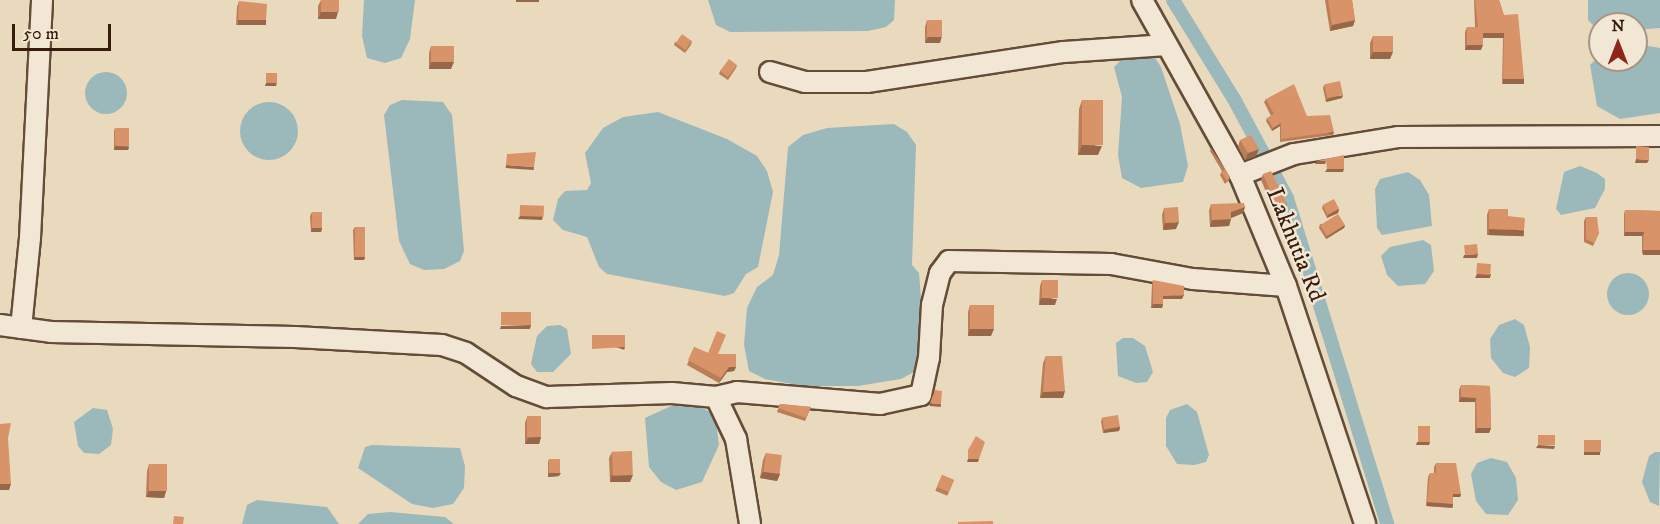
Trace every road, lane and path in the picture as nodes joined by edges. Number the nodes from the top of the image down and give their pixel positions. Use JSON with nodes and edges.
{"nodes":[{"id":1,"x":42,"y":0,"type":"edge"},
{"id":2,"x":1142,"y":0,"type":"edge"},
{"id":3,"x":1167,"y":45,"type":"junction"},
{"id":4,"x":770,"y":72,"type":"dead end"},
{"id":5,"x":1660,"y":136,"type":"edge"},
{"id":6,"x":1240,"y":176,"type":"junction"},
{"id":7,"x":1286,"y":286,"type":"junction"},
{"id":8,"x":0,"y":325,"type":"edge"},
{"id":9,"x":21,"y":328,"type":"junction"},
{"id":10,"x":716,"y":397,"type":"junction"},
{"id":11,"x":750,"y":524,"type":"edge"},
{"id":12,"x":1365,"y":524,"type":"edge"}],
"edges":[{"from":1,"to":9,"type":"street"},
{"from":2,"to":3,"type":"street","name":"Lakhutia Rd"},
{"from":3,"to":4,"type":"street"},
{"from":3,"to":6,"type":"street","name":"Lakhutia Rd"},
{"from":5,"to":6,"type":"street"},
{"from":6,"to":7,"type":"street","name":"Lakhutia Rd"},
{"from":7,"to":10,"type":"street"},
{"from":7,"to":12,"type":"street","name":"Lakhutia Rd"},
{"from":8,"to":9,"type":"street"},
{"from":9,"to":10,"type":"street"},
{"from":10,"to":11,"type":"street"}]}
